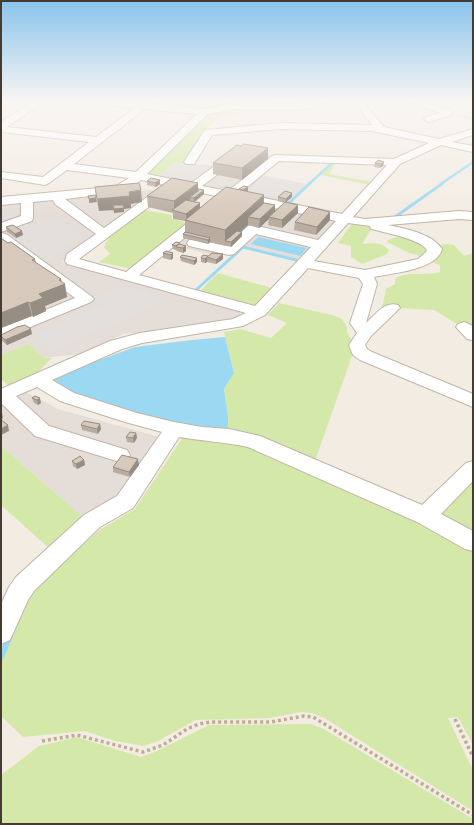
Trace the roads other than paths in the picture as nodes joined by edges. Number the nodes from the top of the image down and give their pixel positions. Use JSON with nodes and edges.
{"nodes":[{"id":1,"x":93,"y":140,"type":"edge"},
{"id":2,"x":97,"y":140,"type":"joint"},
{"id":3,"x":177,"y":140,"type":"edge"},
{"id":4,"x":204,"y":140,"type":"edge"},
{"id":5,"x":428,"y":140,"type":"edge"},
{"id":6,"x":448,"y":140,"type":"edge"},
{"id":7,"x":440,"y":142,"type":"junction"},
{"id":8,"x":473,"y":149,"type":"edge"},
{"id":9,"x":236,"y":155,"type":"edge"},
{"id":10,"x":190,"y":162,"type":"dead end"},
{"id":11,"x":396,"y":162,"type":"junction"},
{"id":12,"x":66,"y":166,"type":"junction"},
{"id":13,"x":1,"y":175,"type":"edge"},
{"id":14,"x":139,"y":176,"type":"junction"},
{"id":15,"x":170,"y":185,"type":"junction"},
{"id":16,"x":193,"y":187,"type":"junction"},
{"id":17,"x":120,"y":189,"type":"junction"},
{"id":18,"x":214,"y":191,"type":"junction"},
{"id":19,"x":230,"y":195,"type":"junction"},
{"id":20,"x":58,"y":196,"type":"junction"},
{"id":21,"x":27,"y":198,"type":"junction"},
{"id":22,"x":204,"y":200,"type":"dead end"},
{"id":23,"x":1,"y":201,"type":"edge"},
{"id":24,"x":473,"y":207,"type":"edge"},
{"id":25,"x":459,"y":215,"type":"junction"},
{"id":26,"x":473,"y":216,"type":"edge"},
{"id":27,"x":344,"y":220,"type":"junction"},
{"id":28,"x":365,"y":224,"type":"junction"},
{"id":29,"x":1,"y":228,"type":"edge"},
{"id":30,"x":106,"y":233,"type":"junction"},
{"id":31,"x":1,"y":237,"type":"edge"},
{"id":32,"x":194,"y":242,"type":"edge"},
{"id":33,"x":321,"y":245,"type":"junction"},
{"id":34,"x":305,"y":263,"type":"junction"},
{"id":35,"x":365,"y":274,"type":"junction"},
{"id":36,"x":128,"y":277,"type":"junction"},
{"id":37,"x":392,"y":308,"type":"dead end"},
{"id":38,"x":259,"y":312,"type":"junction"},
{"id":39,"x":365,"y":332,"type":"junction"},
{"id":40,"x":1,"y":334,"type":"edge"},
{"id":41,"x":37,"y":379,"type":"junction"},
{"id":42,"x":2,"y":396,"type":"edge"},
{"id":43,"x":473,"y":400,"type":"edge"},
{"id":44,"x":174,"y":430,"type":"junction"},
{"id":45,"x":120,"y":455,"type":"edge"},
{"id":46,"x":473,"y":468,"type":"edge"},
{"id":47,"x":425,"y":516,"type":"junction"},
{"id":48,"x":473,"y":542,"type":"edge"},
{"id":49,"x":1,"y":632,"type":"edge"}],
"edges":[{"from":1,"to":2,"type":"street"},
{"from":2,"to":12,"type":"street"},
{"from":3,"to":14,"type":"street"},
{"from":4,"to":10,"type":"street"},
{"from":5,"to":7,"type":"street"},
{"from":6,"to":7,"type":"street"},
{"from":7,"to":8,"type":"street"},
{"from":7,"to":11,"type":"street"},
{"from":9,"to":16,"type":"street"},
{"from":11,"to":19,"type":"street"},
{"from":11,"to":27,"type":"street"},
{"from":12,"to":13,"type":"street"},
{"from":12,"to":14,"type":"street"},
{"from":14,"to":15,"type":"street"},
{"from":14,"to":17,"type":"street"},
{"from":15,"to":16,"type":"street"},
{"from":15,"to":17,"type":"street"},
{"from":15,"to":30,"type":"street"},
{"from":16,"to":18,"type":"street"},
{"from":17,"to":20,"type":"street"},
{"from":18,"to":19,"type":"street"},
{"from":18,"to":22,"type":"street"},
{"from":19,"to":27,"type":"street"},
{"from":19,"to":36,"type":"street"},
{"from":20,"to":21,"type":"street"},
{"from":20,"to":30,"type":"street"},
{"from":21,"to":23,"type":"street"},
{"from":21,"to":29,"type":"street"},
{"from":24,"to":25,"type":"street"},
{"from":25,"to":26,"type":"street"},
{"from":25,"to":28,"type":"street"},
{"from":27,"to":28,"type":"street"},
{"from":27,"to":33,"type":"street"},
{"from":28,"to":35,"type":"street"},
{"from":30,"to":36,"type":"street"},
{"from":31,"to":40,"type":"street"},
{"from":32,"to":33,"type":"street"},
{"from":33,"to":34,"type":"street"},
{"from":34,"to":35,"type":"street"},
{"from":34,"to":38,"type":"street"},
{"from":35,"to":39,"type":"street"},
{"from":36,"to":38,"type":"street"},
{"from":37,"to":39,"type":"street"},
{"from":38,"to":41,"type":"street"},
{"from":39,"to":43,"type":"street"},
{"from":41,"to":42,"type":"street"},
{"from":41,"to":44,"type":"street"},
{"from":42,"to":45,"type":"street"},
{"from":44,"to":47,"type":"street"},
{"from":44,"to":49,"type":"street"},
{"from":46,"to":47,"type":"street"},
{"from":47,"to":48,"type":"street"}]}
